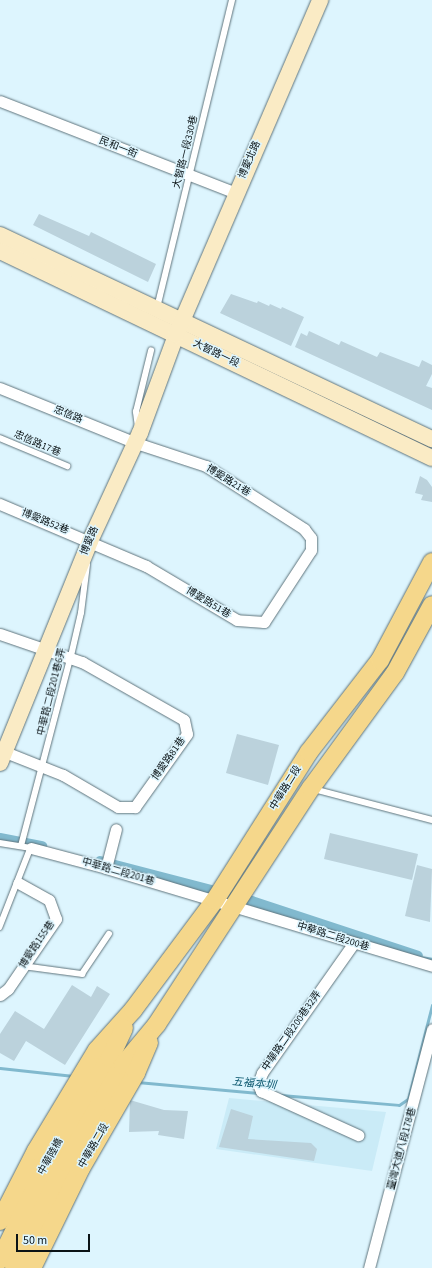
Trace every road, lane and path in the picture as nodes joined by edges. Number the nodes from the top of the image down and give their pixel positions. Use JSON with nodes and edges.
{"nodes":[{"id":1,"x":232,"y":0,"type":"edge"},
{"id":2,"x":320,"y":0,"type":"edge"},
{"id":3,"x":0,"y":101,"type":"edge"},
{"id":4,"x":189,"y":176,"type":"junction"},
{"id":5,"x":236,"y":193,"type":"junction"},
{"id":6,"x":0,"y":235,"type":"edge"},
{"id":7,"x":0,"y":251,"type":"edge"},
{"id":8,"x":157,"y":308,"type":"junction"},
{"id":9,"x":179,"y":328,"type":"junction"},
{"id":10,"x":151,"y":351,"type":"dead end"},
{"id":11,"x":0,"y":388,"type":"edge"},
{"id":12,"x":0,"y":438,"type":"edge"},
{"id":13,"x":138,"y":438,"type":"junction"},
{"id":14,"x":432,"y":439,"type":"edge"},
{"id":15,"x":432,"y":458,"type":"edge"},
{"id":16,"x":67,"y":466,"type":"dead end"},
{"id":17,"x":0,"y":504,"type":"edge"},
{"id":18,"x":311,"y":538,"type":"joint"},
{"id":19,"x":90,"y":541,"type":"junction"},
{"id":20,"x":432,"y":562,"type":"edge"},
{"id":21,"x":432,"y":605,"type":"edge"},
{"id":22,"x":0,"y":634,"type":"edge"},
{"id":23,"x":45,"y":652,"type":"junction"},
{"id":24,"x":71,"y":656,"type":"junction"},
{"id":25,"x":2,"y":755,"type":"edge"},
{"id":26,"x":43,"y":767,"type":"junction"},
{"id":27,"x":311,"y":788,"type":"junction"},
{"id":28,"x":432,"y":820,"type":"edge"},
{"id":29,"x":116,"y":829,"type":"dead end"},
{"id":30,"x":0,"y":843,"type":"edge"},
{"id":31,"x":26,"y":847,"type":"junction"},
{"id":32,"x":106,"y":868,"type":"junction"},
{"id":33,"x":18,"y":883,"type":"junction"},
{"id":34,"x":215,"y":900,"type":"junction"},
{"id":35,"x":235,"y":906,"type":"junction"},
{"id":36,"x":0,"y":927,"type":"edge"},
{"id":37,"x":109,"y":934,"type":"dead end"},
{"id":38,"x":353,"y":944,"type":"junction"},
{"id":39,"x":23,"y":966,"type":"junction"},
{"id":40,"x":432,"y":966,"type":"edge"},
{"id":41,"x":0,"y":995,"type":"edge"},
{"id":42,"x":133,"y":1010,"type":"junction"},
{"id":43,"x":157,"y":1024,"type":"junction"},
{"id":44,"x":432,"y":1029,"type":"edge"},
{"id":45,"x":116,"y":1062,"type":"junction"},
{"id":46,"x":358,"y":1136,"type":"dead end"},
{"id":47,"x":0,"y":1221,"type":"edge"},
{"id":48,"x":0,"y":1260,"type":"edge"},
{"id":49,"x":14,"y":1268,"type":"edge"},
{"id":50,"x":32,"y":1268,"type":"edge"},
{"id":51,"x":369,"y":1268,"type":"edge"}],
"edges":[{"from":1,"to":4,"type":"lane","name":"大智路一段330巷"},
{"from":2,"to":5,"type":"street","name":"博愛北路"},
{"from":3,"to":4,"type":"street","name":"民和一街"},
{"from":4,"to":5,"type":"street","name":"民和一街"},
{"from":4,"to":8,"type":"lane","name":"大智路一段330巷"},
{"from":5,"to":9,"type":"street","name":"博愛北路"},
{"from":6,"to":8,"type":"street","name":"大智路一段"},
{"from":7,"to":9,"type":"street","name":"大智路一段"},
{"from":8,"to":9,"type":"street","name":"大智路一段"},
{"from":9,"to":13,"type":"street","name":"博愛路"},
{"from":9,"to":14,"type":"street","name":"大智路一段"},
{"from":9,"to":15,"type":"street","name":"大智路一段"},
{"from":10,"to":13,"type":"lane"},
{"from":11,"to":13,"type":"street","name":"忠信路"},
{"from":12,"to":16,"type":"lane","name":"忠信路17巷"},
{"from":13,"to":18,"type":"street","name":"博愛路21巷"},
{"from":13,"to":19,"type":"street","name":"博愛路"},
{"from":17,"to":19,"type":"street","name":"博愛路52巷"},
{"from":18,"to":19,"type":"street","name":"博愛路51巷"},
{"from":19,"to":23,"type":"street","name":"博愛路"},
{"from":19,"to":24,"type":"lane","name":"中華路二段201巷6弄"},
{"from":20,"to":34,"type":"main road","name":"中華路二段"},
{"from":21,"to":27,"type":"main road","name":"中華路二段"},
{"from":22,"to":23,"type":"street","name":"博愛路81巷"},
{"from":23,"to":24,"type":"street","name":"博愛路81巷"},
{"from":23,"to":25,"type":"street","name":"博愛路"},
{"from":24,"to":26,"type":"lane","name":"中華路二段201巷6弄"},
{"from":24,"to":26,"type":"street","name":"博愛路81巷"},
{"from":25,"to":26,"type":"street","name":"博愛路81巷"},
{"from":26,"to":31,"type":"lane","name":"中華路二段201巷6弄"},
{"from":27,"to":28,"type":"lane"},
{"from":27,"to":35,"type":"main road","name":"中華路二段"},
{"from":29,"to":32,"type":"street"},
{"from":30,"to":31,"type":"lane","name":"中華路二段201巷"},
{"from":31,"to":32,"type":"street","name":"中華路二段201巷"},
{"from":31,"to":33,"type":"lane","name":"中華路二段201巷6弄"},
{"from":32,"to":34,"type":"street","name":"中華路二段201巷"},
{"from":33,"to":36,"type":"lane","name":"中華路二段201巷6弄"},
{"from":33,"to":39,"type":"street","name":"博愛路155巷"},
{"from":34,"to":35,"type":"street","name":"中華路二段201巷"},
{"from":34,"to":42,"type":"main road","name":"中華路二段"},
{"from":35,"to":38,"type":"street","name":"中華路二段200巷"},
{"from":35,"to":43,"type":"main road","name":"中華路二段"},
{"from":37,"to":39,"type":"lane"},
{"from":38,"to":40,"type":"street","name":"中華路二段200巷"},
{"from":38,"to":46,"type":"street","name":"中華路二段200巷32弄"},
{"from":39,"to":41,"type":"street","name":"博愛路155巷"},
{"from":42,"to":45,"type":"main road","name":"中華路二段"},
{"from":42,"to":47,"type":"main road","name":"中華路二段"},
{"from":43,"to":45,"type":"main road","name":"中華路二段"},
{"from":43,"to":50,"type":"main road","name":"中華路二段"},
{"from":44,"to":51,"type":"street","name":"臺灣大道八段178巷"},
{"from":45,"to":48,"type":"main road","name":"中華陸橋"},
{"from":45,"to":49,"type":"main road","name":"中華陸橋"}]}
